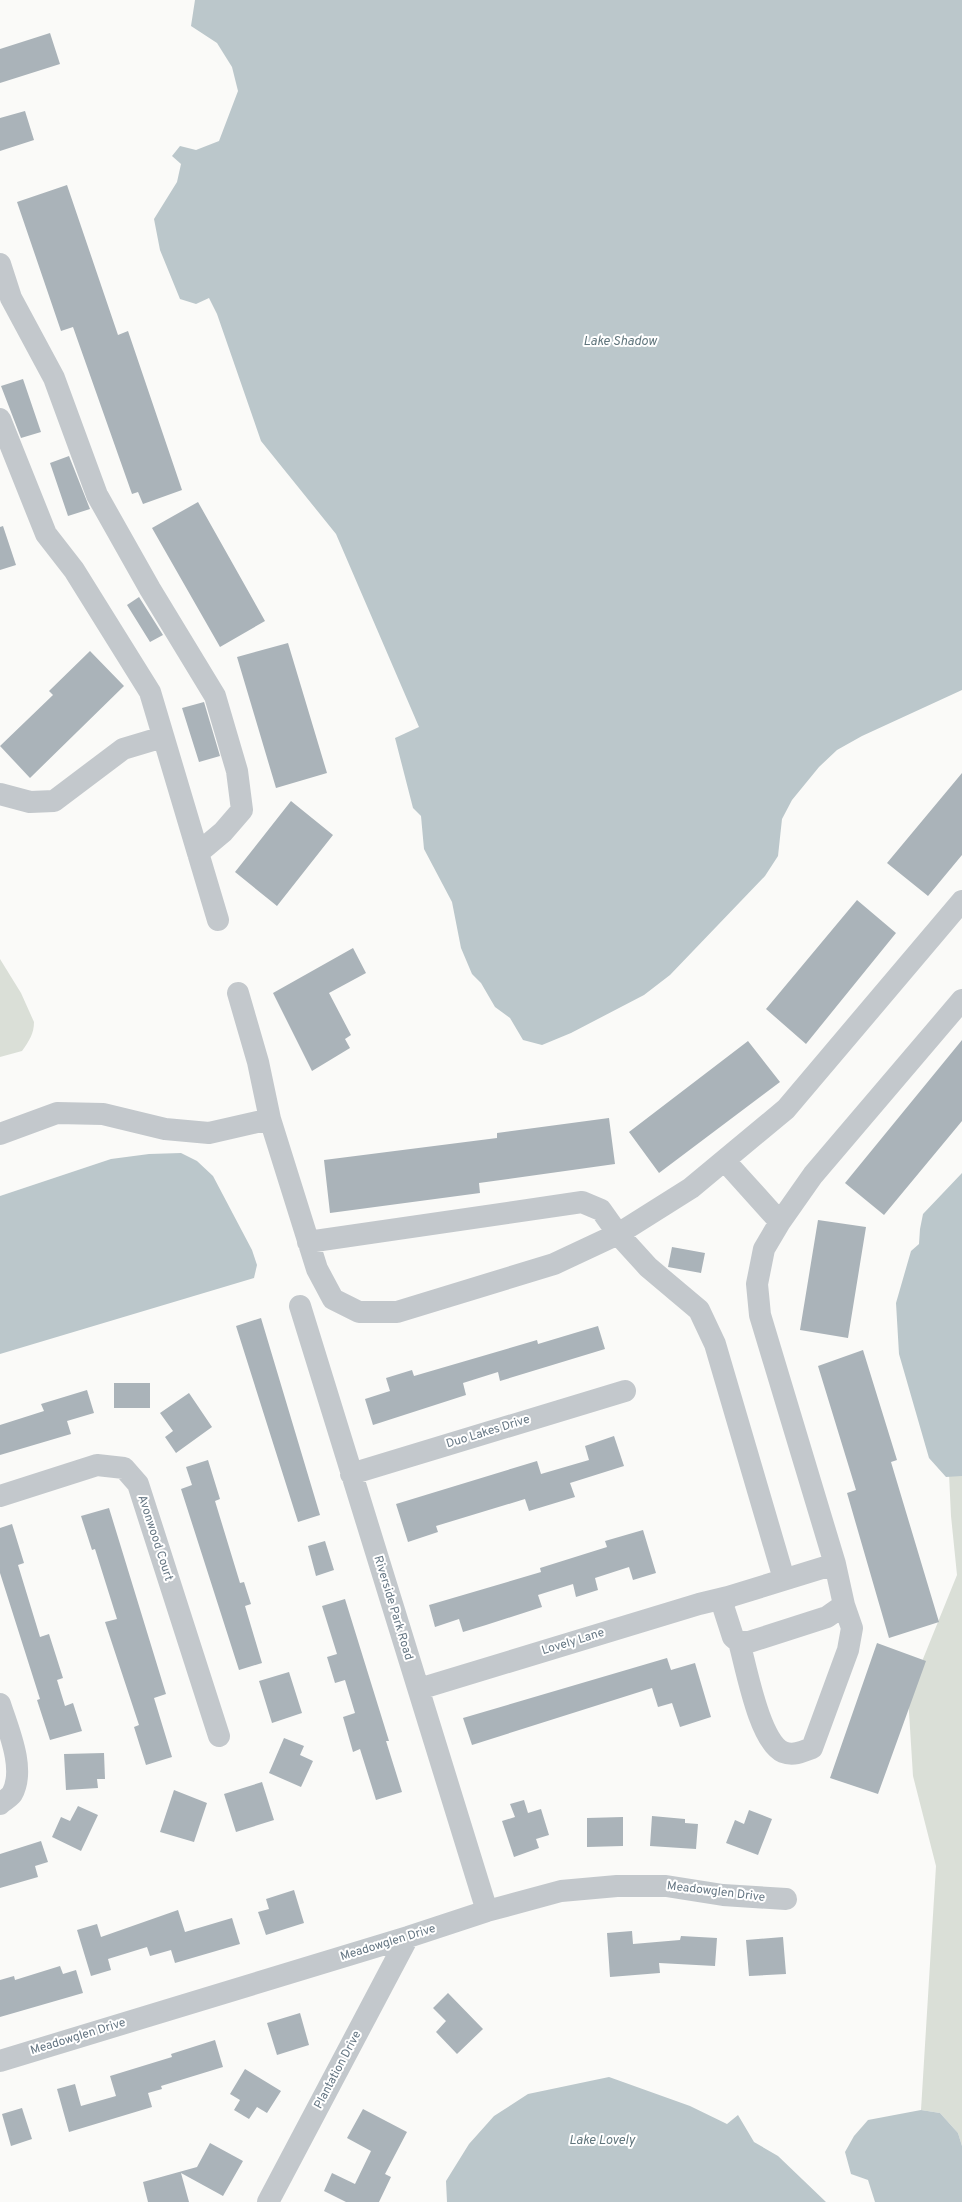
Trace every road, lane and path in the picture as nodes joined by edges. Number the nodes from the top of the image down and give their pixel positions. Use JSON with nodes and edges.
{"nodes":[{"id":1,"x":0,"y":264,"type":"edge"},
{"id":2,"x":5,"y":300,"type":"edge"},
{"id":3,"x":0,"y":419,"type":"edge"},
{"id":4,"x":163,"y":737,"type":"junction"},
{"id":5,"x":0,"y":794,"type":"edge"},
{"id":6,"x":198,"y":853,"type":"junction"},
{"id":7,"x":962,"y":901,"type":"edge"},
{"id":8,"x":218,"y":920,"type":"dead end"},
{"id":9,"x":238,"y":993,"type":"dead end"},
{"id":10,"x":962,"y":1000,"type":"edge"},
{"id":11,"x":270,"y":1119,"type":"junction"},
{"id":12,"x":0,"y":1134,"type":"edge"},
{"id":13,"x":725,"y":1162,"type":"junction"},
{"id":14,"x":780,"y":1222,"type":"junction"},
{"id":15,"x":618,"y":1234,"type":"junction"},
{"id":16,"x":308,"y":1242,"type":"junction"},
{"id":17,"x":300,"y":1306,"type":"dead end"},
{"id":18,"x":625,"y":1391,"type":"dead end"},
{"id":19,"x":352,"y":1474,"type":"junction"},
{"id":20,"x":0,"y":1496,"type":"edge"},
{"id":21,"x":835,"y":1564,"type":"junction"},
{"id":22,"x":784,"y":1578,"type":"junction"},
{"id":23,"x":728,"y":1597,"type":"junction"},
{"id":24,"x":844,"y":1605,"type":"junction"},
{"id":25,"x":739,"y":1642,"type":"junction"},
{"id":26,"x":419,"y":1689,"type":"junction"},
{"id":27,"x":0,"y":1704,"type":"edge"},
{"id":28,"x":219,"y":1736,"type":"dead end"},
{"id":29,"x":6,"y":1800,"type":"edge"},
{"id":30,"x":786,"y":1899,"type":"dead end"},
{"id":31,"x":487,"y":1911,"type":"junction"},
{"id":32,"x":408,"y":1937,"type":"junction"},
{"id":33,"x":0,"y":2061,"type":"edge"},
{"id":34,"x":268,"y":2202,"type":"edge"}],
"edges":[{"from":1,"to":2,"type":"street"},
{"from":2,"to":6,"type":"street"},
{"from":3,"to":4,"type":"street"},
{"from":4,"to":5,"type":"street"},
{"from":4,"to":6,"type":"street"},
{"from":6,"to":8,"type":"street"},
{"from":7,"to":13,"type":"street"},
{"from":9,"to":11,"type":"street"},
{"from":10,"to":14,"type":"street"},
{"from":11,"to":12,"type":"street"},
{"from":11,"to":16,"type":"street"},
{"from":13,"to":14,"type":"street"},
{"from":13,"to":15,"type":"street"},
{"from":14,"to":21,"type":"street"},
{"from":15,"to":16,"type":"street"},
{"from":15,"to":16,"type":"street"},
{"from":15,"to":22,"type":"street"},
{"from":17,"to":19,"type":"street","name":"Riverside Park Road"},
{"from":18,"to":19,"type":"street","name":"Duo Lakes Drive"},
{"from":19,"to":26,"type":"street","name":"Riverside Park Road"},
{"from":20,"to":28,"type":"street","name":"Avonwood Court"},
{"from":21,"to":22,"type":"street","name":"Lovely Lane"},
{"from":21,"to":24,"type":"street"},
{"from":22,"to":23,"type":"street","name":"Lovely Lane"},
{"from":23,"to":25,"type":"street"},
{"from":23,"to":26,"type":"street","name":"Lovely Lane"},
{"from":24,"to":25,"type":"street"},
{"from":24,"to":25,"type":"street"},
{"from":26,"to":31,"type":"street","name":"Riverside Park Road"},
{"from":27,"to":29,"type":"street"},
{"from":30,"to":31,"type":"street","name":"Meadowglen Drive"},
{"from":31,"to":32,"type":"street","name":"Meadowglen Drive"},
{"from":32,"to":33,"type":"street","name":"Meadowglen Drive"},
{"from":32,"to":34,"type":"street","name":"Plantation Drive"}]}
